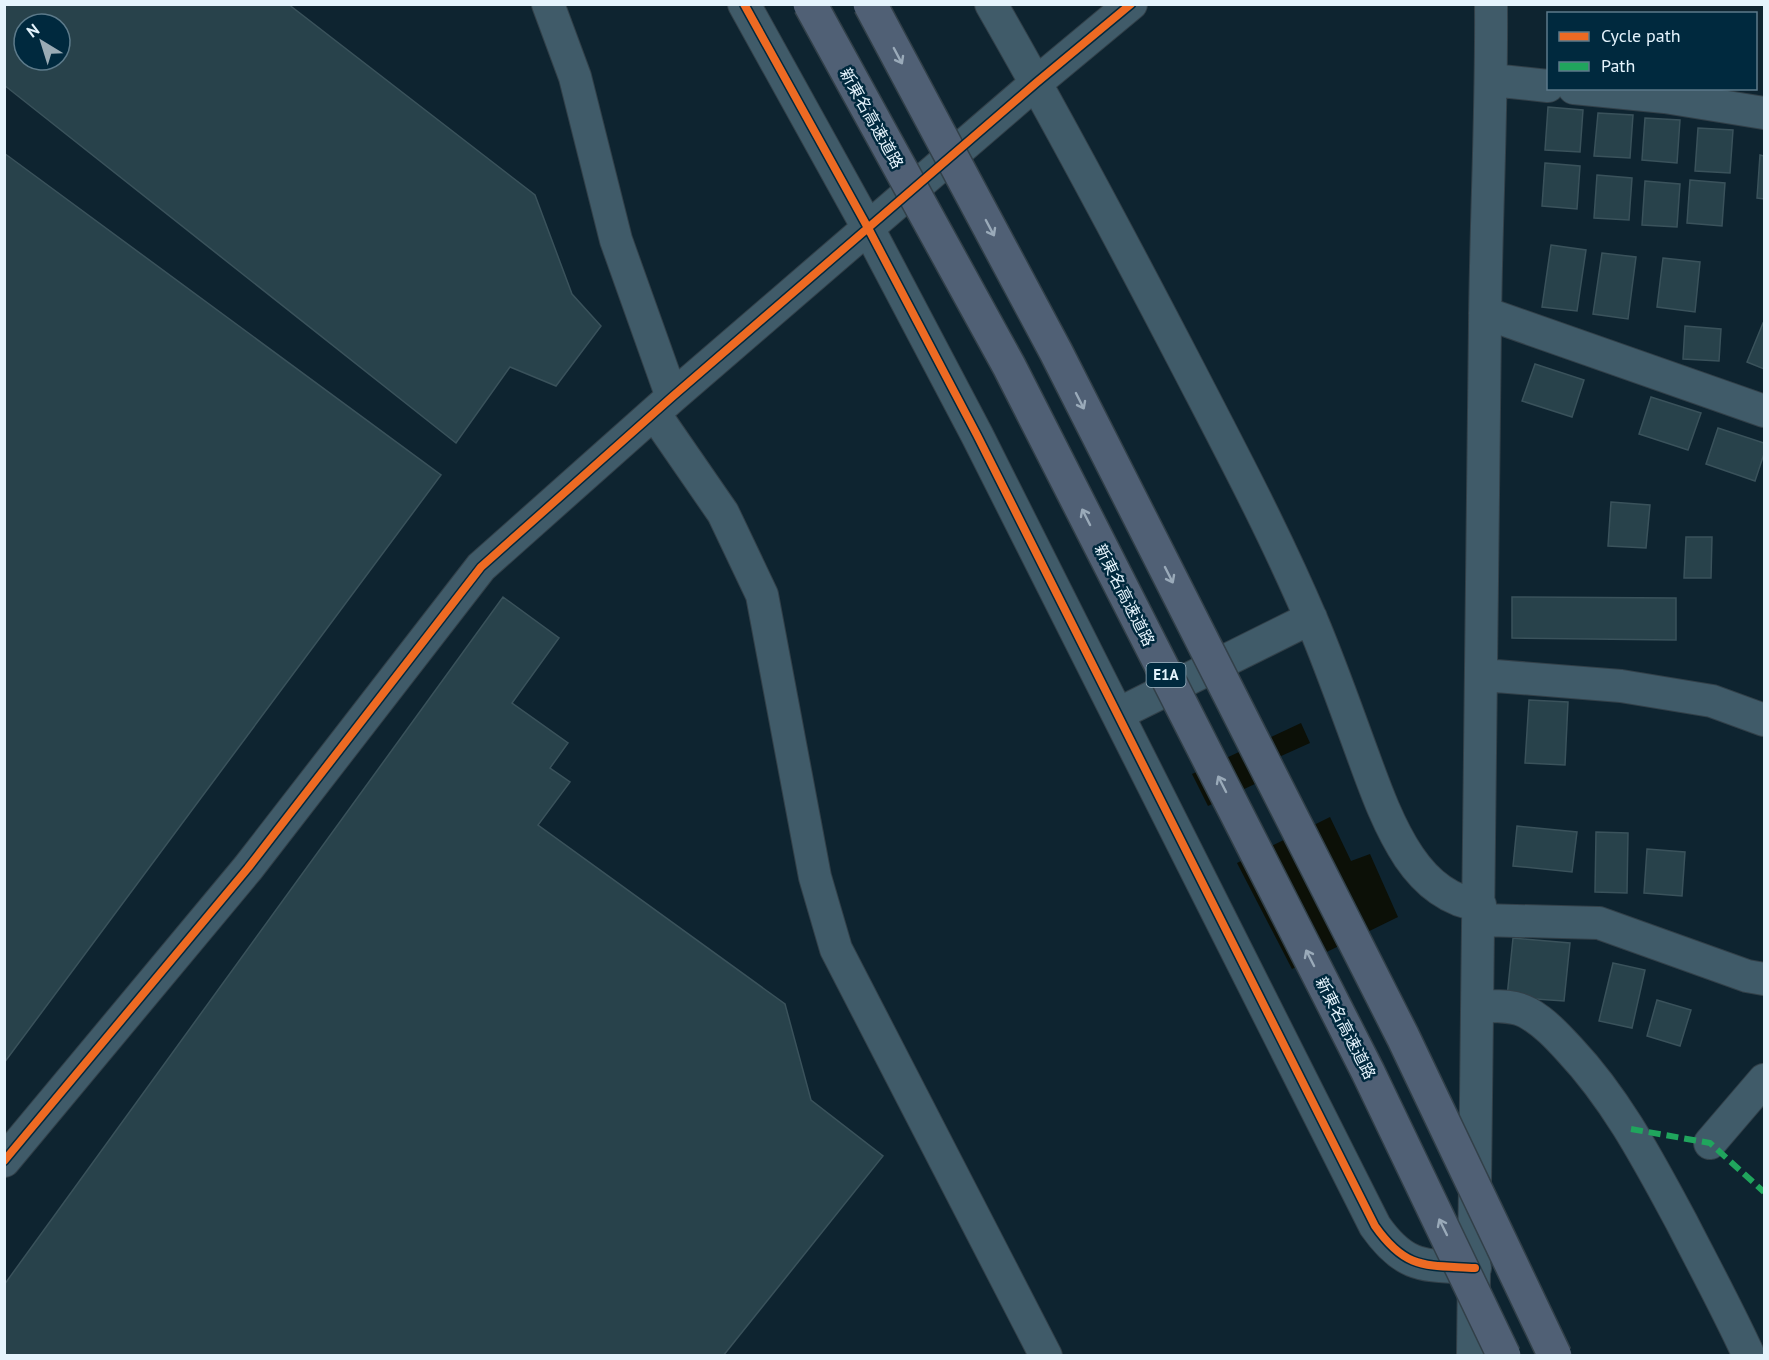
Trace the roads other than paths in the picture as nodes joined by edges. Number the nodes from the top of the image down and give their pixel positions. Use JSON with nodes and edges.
{"nodes":[{"id":1,"x":548,"y":4,"type":"edge"},
{"id":2,"x":744,"y":4,"type":"edge"},
{"id":3,"x":810,"y":4,"type":"edge"},
{"id":4,"x":870,"y":4,"type":"edge"},
{"id":5,"x":991,"y":4,"type":"edge"},
{"id":6,"x":1131,"y":4,"type":"edge"},
{"id":7,"x":1491,"y":4,"type":"edge"},
{"id":8,"x":1492,"y":80,"type":"junction"},
{"id":9,"x":1036,"y":83,"type":"junction"},
{"id":10,"x":1547,"y":86,"type":"edge"},
{"id":11,"x":1594,"y":90,"type":"edge"},
{"id":12,"x":1764,"y":113,"type":"edge"},
{"id":13,"x":868,"y":228,"type":"junction"},
{"id":14,"x":1485,"y":313,"type":"junction"},
{"id":15,"x":663,"y":405,"type":"junction"},
{"id":16,"x":1764,"y":411,"type":"edge"},
{"id":17,"x":1311,"y":618,"type":"junction"},
{"id":18,"x":1484,"y":675,"type":"junction"},
{"id":19,"x":1118,"y":714,"type":"junction"},
{"id":20,"x":1764,"y":720,"type":"edge"},
{"id":21,"x":1480,"y":913,"type":"junction"},
{"id":22,"x":1764,"y":980,"type":"edge"},
{"id":23,"x":1479,"y":1006,"type":"junction"},
{"id":24,"x":1764,"y":1080,"type":"edge"},
{"id":25,"x":1710,"y":1143,"type":"dead end"},
{"id":26,"x":4,"y":1161,"type":"edge"},
{"id":27,"x":1475,"y":1268,"type":"junction"},
{"id":28,"x":1046,"y":1356,"type":"edge"},
{"id":29,"x":1473,"y":1356,"type":"edge"},
{"id":30,"x":1504,"y":1356,"type":"edge"},
{"id":31,"x":1555,"y":1356,"type":"edge"},
{"id":32,"x":1749,"y":1356,"type":"edge"}],
"edges":[{"from":1,"to":15,"type":"street"},
{"from":2,"to":13,"type":"street"},
{"from":30,"to":3,"type":"highway","name":"新東名高速道路","number":"E1A","one_way":true,"bridge":true},
{"from":4,"to":31,"type":"highway","one_way":true,"bridge":true},
{"from":5,"to":9,"type":"street"},
{"from":6,"to":9,"type":"street"},
{"from":7,"to":8,"type":"street"},
{"from":8,"to":10,"type":"street"},
{"from":8,"to":14,"type":"street"},
{"from":9,"to":13,"type":"street"},
{"from":9,"to":17,"type":"street"},
{"from":11,"to":12,"type":"street"},
{"from":13,"to":15,"type":"street"},
{"from":13,"to":19,"type":"street"},
{"from":14,"to":16,"type":"street"},
{"from":14,"to":18,"type":"street"},
{"from":15,"to":26,"type":"street"},
{"from":15,"to":28,"type":"street"},
{"from":17,"to":19,"type":"street"},
{"from":17,"to":21,"type":"street"},
{"from":18,"to":20,"type":"street"},
{"from":18,"to":21,"type":"street"},
{"from":19,"to":27,"type":"street"},
{"from":21,"to":22,"type":"street"},
{"from":21,"to":23,"type":"street"},
{"from":23,"to":27,"type":"street"},
{"from":23,"to":32,"type":"street"},
{"from":24,"to":25,"type":"street"},
{"from":27,"to":29,"type":"street"}]}
